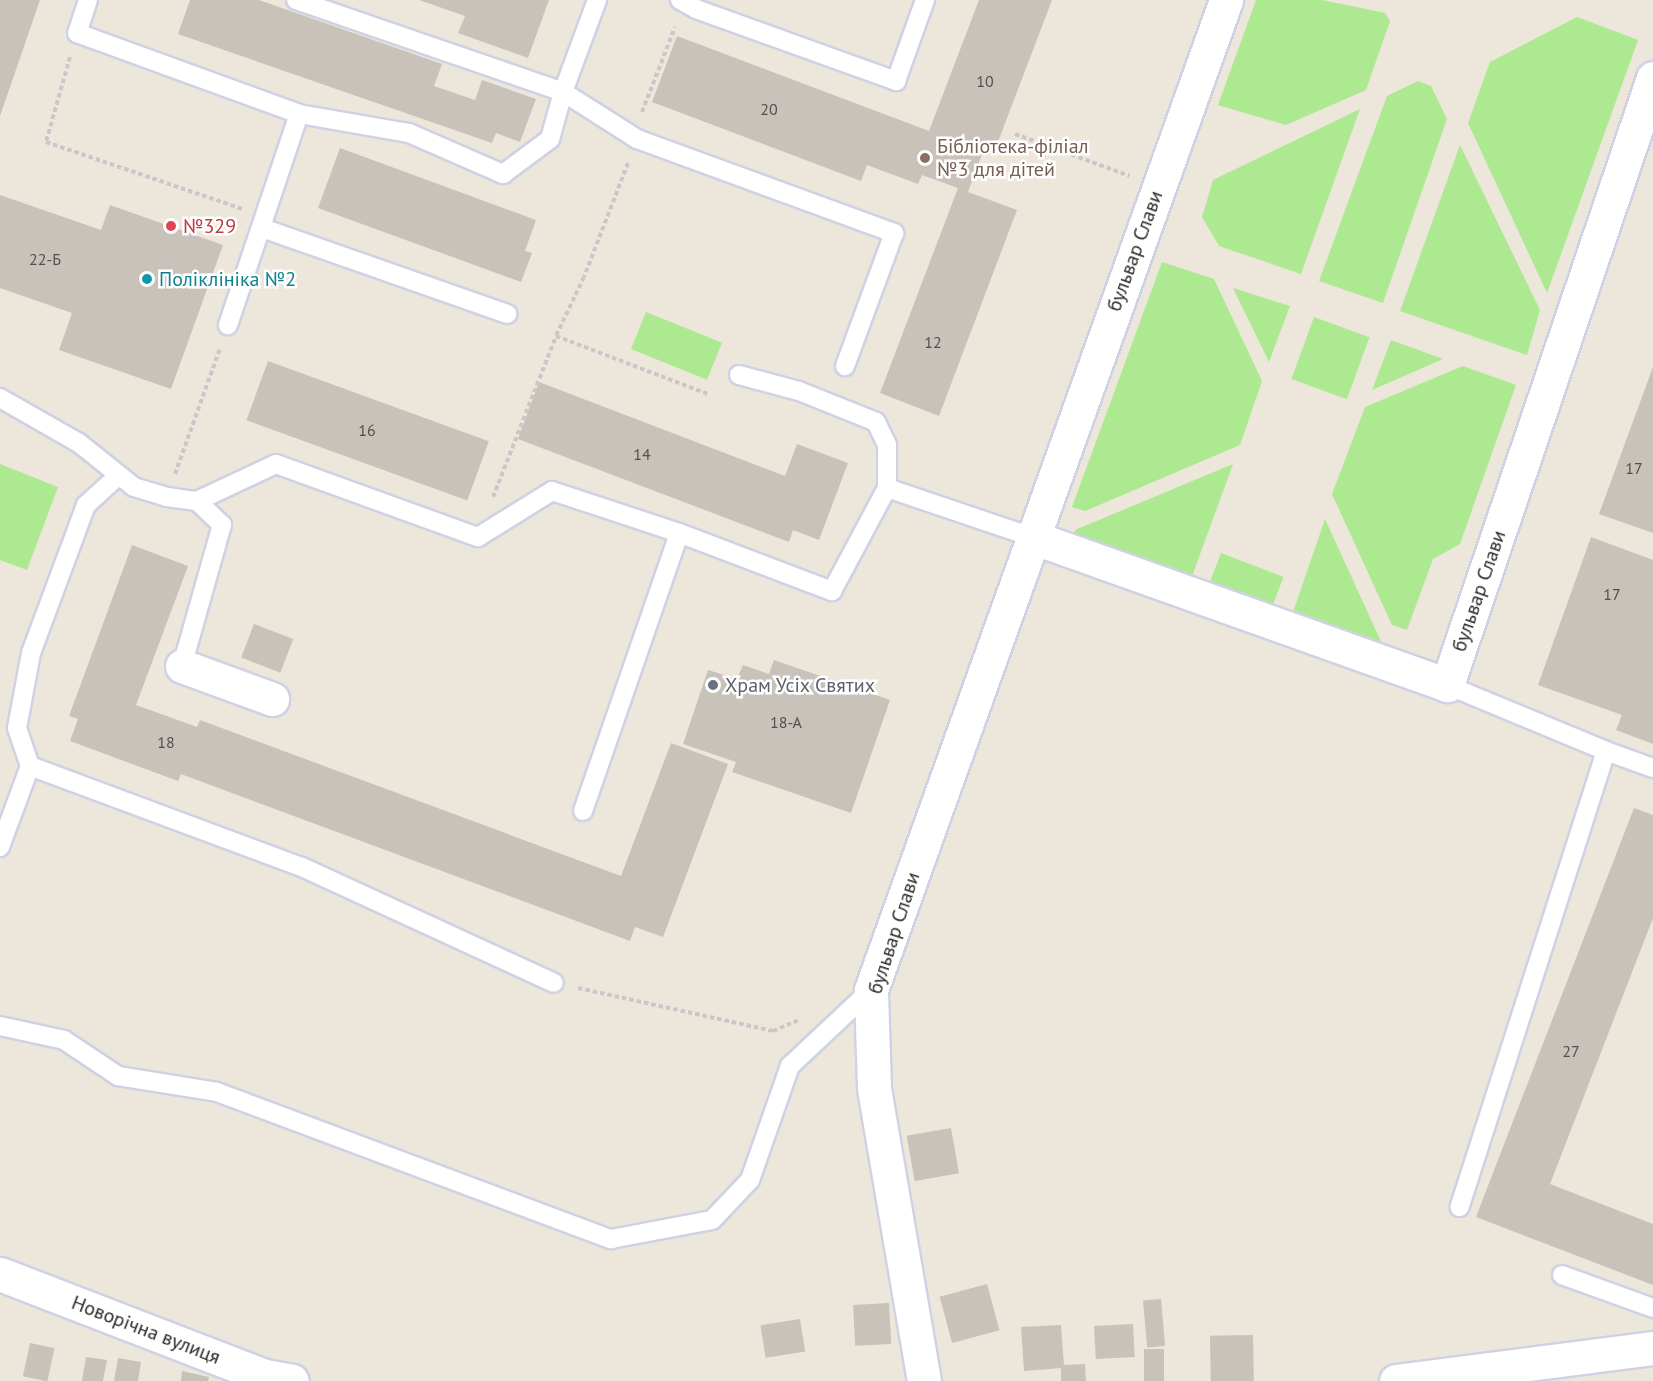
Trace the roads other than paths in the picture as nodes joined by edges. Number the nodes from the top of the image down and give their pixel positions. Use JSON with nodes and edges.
{"nodes":[{"id":1,"x":88,"y":0,"type":"edge"},
{"id":2,"x":296,"y":0,"type":"edge"},
{"id":3,"x":597,"y":0,"type":"edge"},
{"id":4,"x":681,"y":0,"type":"edge"},
{"id":5,"x":925,"y":0,"type":"edge"},
{"id":6,"x":1226,"y":0,"type":"edge"},
{"id":7,"x":1653,"y":78,"type":"edge"},
{"id":8,"x":563,"y":92,"type":"junction"},
{"id":9,"x":299,"y":114,"type":"junction"},
{"id":10,"x":264,"y":223,"type":"junction"},
{"id":11,"x":507,"y":314,"type":"dead end"},
{"id":12,"x":228,"y":325,"type":"road end"},
{"id":13,"x":845,"y":366,"type":"dead end"},
{"id":14,"x":739,"y":375,"type":"dead end"},
{"id":15,"x":0,"y":398,"type":"edge"},
{"id":16,"x":118,"y":476,"type":"junction"},
{"id":17,"x":887,"y":488,"type":"junction"},
{"id":18,"x":197,"y":501,"type":"junction"},
{"id":19,"x":679,"y":533,"type":"junction"},
{"id":20,"x":1032,"y":537,"type":"junction"},
{"id":21,"x":182,"y":666,"type":"joint"},
{"id":22,"x":1447,"y":685,"type":"junction"},
{"id":23,"x":272,"y":699,"type":"dead end"},
{"id":24,"x":1606,"y":751,"type":"junction"},
{"id":25,"x":30,"y":766,"type":"junction"},
{"id":26,"x":1653,"y":768,"type":"edge"},
{"id":27,"x":583,"y":811,"type":"dead end"},
{"id":28,"x":0,"y":847,"type":"edge"},
{"id":29,"x":554,"y":982,"type":"road end"},
{"id":30,"x":871,"y":990,"type":"junction"},
{"id":31,"x":0,"y":1026,"type":"edge"},
{"id":32,"x":1460,"y":1207,"type":"dead end"},
{"id":33,"x":0,"y":1274,"type":"edge"},
{"id":34,"x":1562,"y":1275,"type":"dead end"},
{"id":35,"x":1653,"y":1308,"type":"edge"},
{"id":36,"x":1653,"y":1348,"type":"edge"},
{"id":37,"x":292,"y":1381,"type":"edge"},
{"id":38,"x":924,"y":1381,"type":"edge"},
{"id":39,"x":1396,"y":1381,"type":"edge"}],
"edges":[{"from":1,"to":9,"type":"lane"},
{"from":2,"to":8,"type":"lane"},
{"from":3,"to":8,"type":"lane"},
{"from":4,"to":5,"type":"lane"},
{"from":6,"to":20,"type":"street","name":"бульвар Слави"},
{"from":7,"to":22,"type":"street","name":"бульвар Слави"},
{"from":8,"to":9,"type":"lane"},
{"from":8,"to":13,"type":"lane"},
{"from":9,"to":10,"type":"lane"},
{"from":10,"to":11,"type":"lane"},
{"from":10,"to":12,"type":"lane"},
{"from":14,"to":17,"type":"lane"},
{"from":15,"to":16,"type":"lane"},
{"from":16,"to":18,"type":"lane"},
{"from":16,"to":25,"type":"lane"},
{"from":17,"to":19,"type":"lane"},
{"from":17,"to":20,"type":"lane"},
{"from":18,"to":19,"type":"lane"},
{"from":18,"to":21,"type":"lane"},
{"from":19,"to":27,"type":"lane"},
{"from":20,"to":22,"type":"street"},
{"from":20,"to":30,"type":"street","name":"бульвар Слави"},
{"from":21,"to":23,"type":"street"},
{"from":22,"to":24,"type":"lane"},
{"from":24,"to":26,"type":"lane"},
{"from":24,"to":32,"type":"lane"},
{"from":25,"to":28,"type":"lane"},
{"from":25,"to":29,"type":"lane"},
{"from":30,"to":31,"type":"lane"},
{"from":30,"to":38,"type":"street","name":"бульвар Слави"},
{"from":33,"to":37,"type":"street","name":"Новорічна вулиця"},
{"from":34,"to":35,"type":"lane"},
{"from":36,"to":39,"type":"street"}]}
